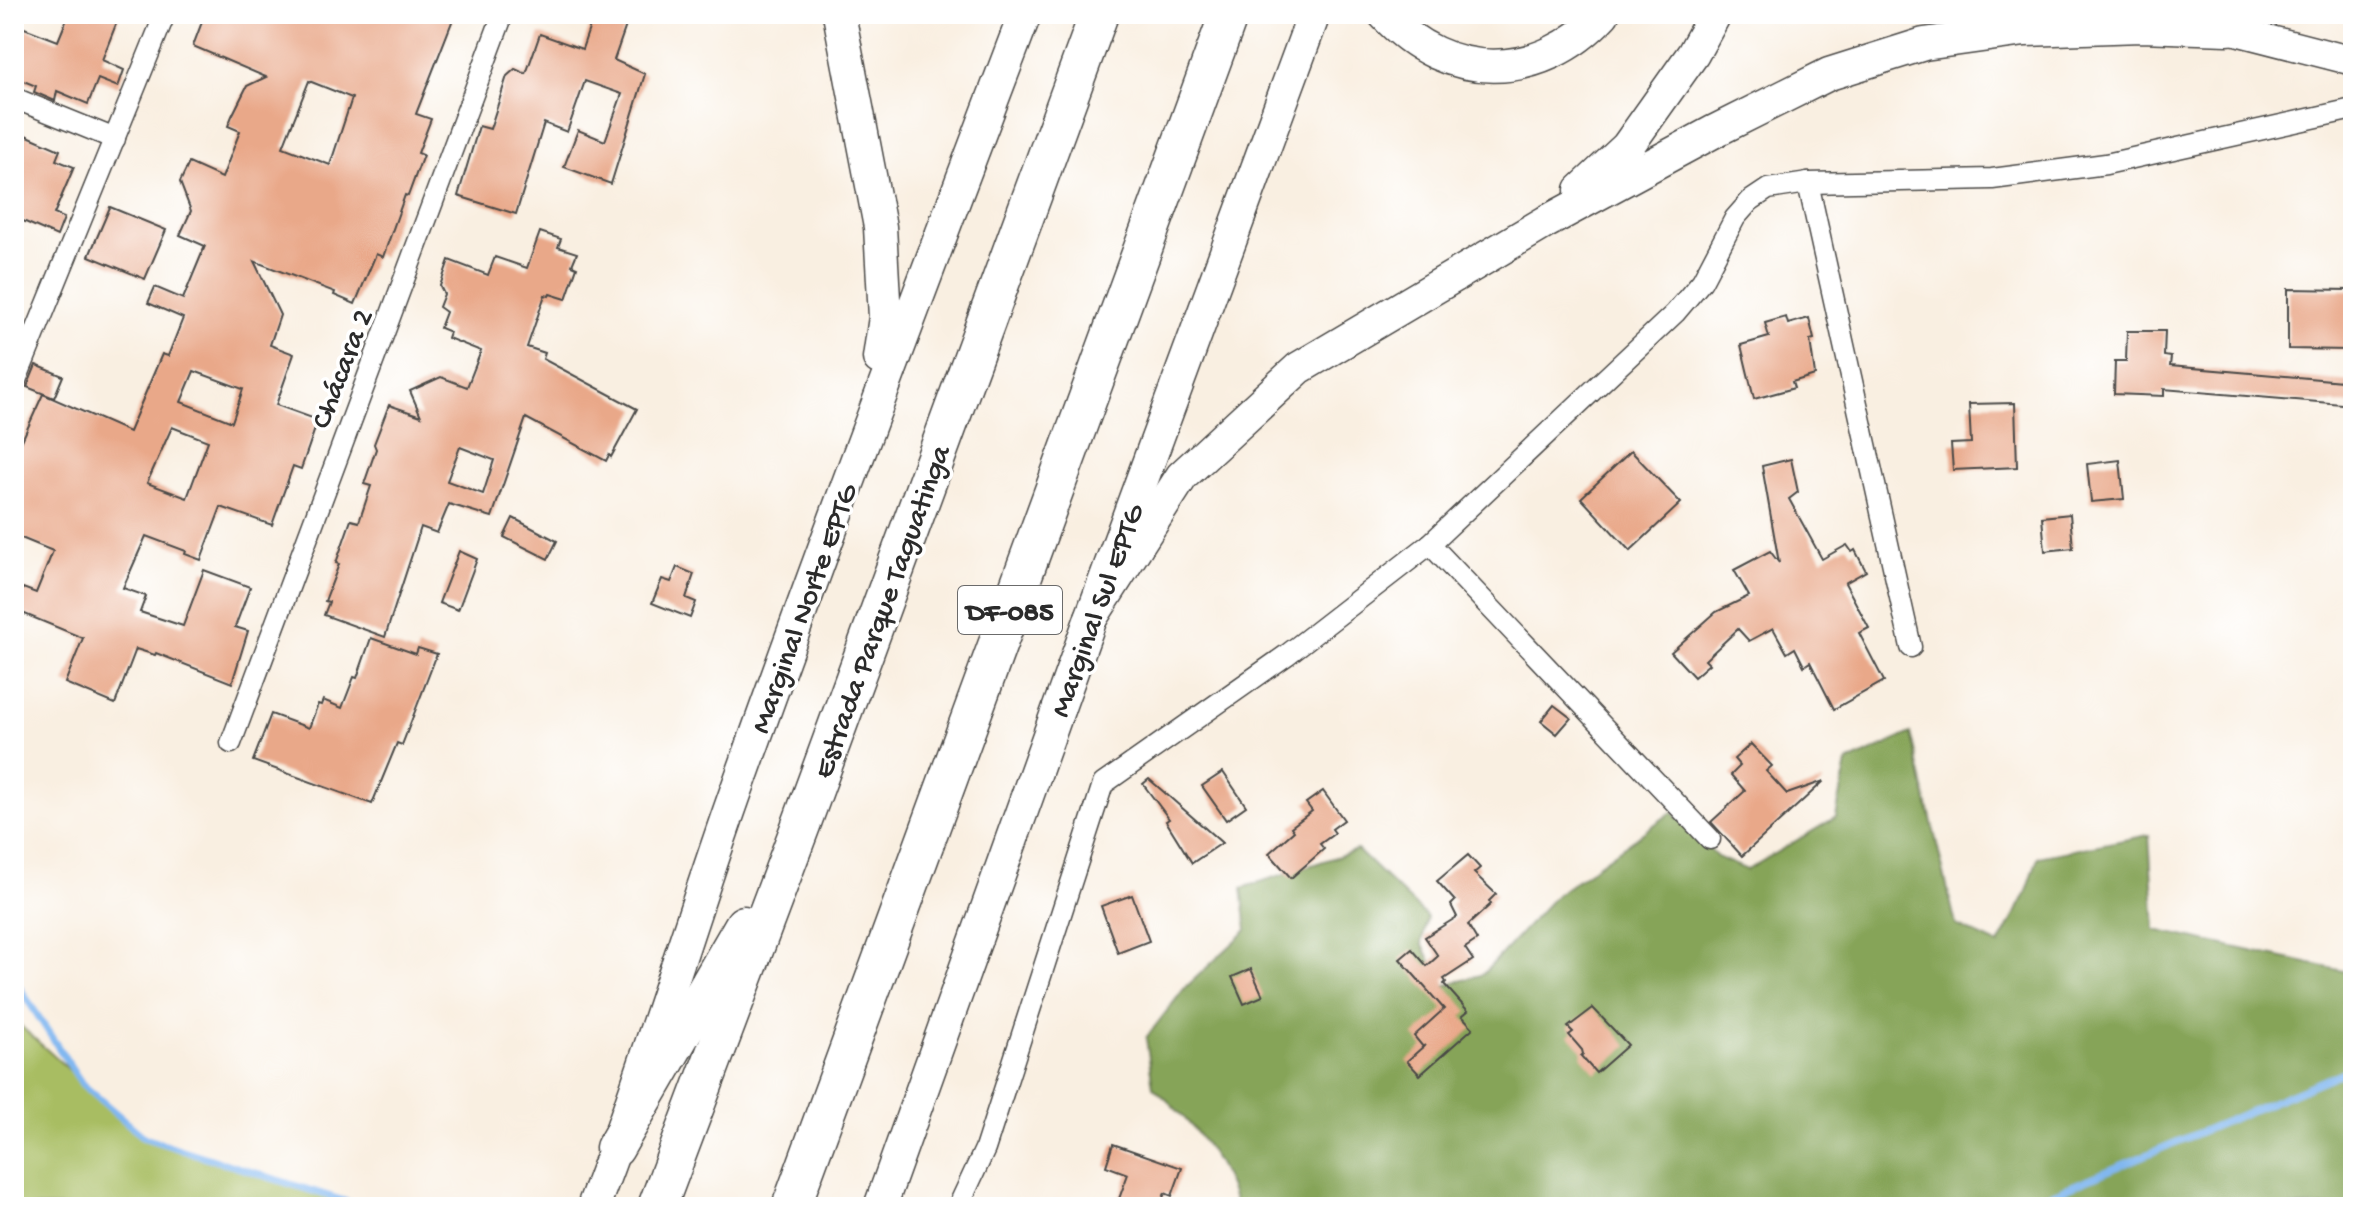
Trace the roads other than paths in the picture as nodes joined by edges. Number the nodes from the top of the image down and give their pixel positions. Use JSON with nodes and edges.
{"nodes":[{"id":1,"x":165,"y":14,"type":"edge"},
{"id":2,"x":503,"y":14,"type":"edge"},
{"id":3,"x":839,"y":14,"type":"edge"},
{"id":4,"x":1025,"y":14,"type":"edge"},
{"id":5,"x":1099,"y":14,"type":"edge"},
{"id":6,"x":1229,"y":14,"type":"edge"},
{"id":7,"x":1314,"y":14,"type":"edge"},
{"id":8,"x":1384,"y":14,"type":"edge"},
{"id":9,"x":1603,"y":14,"type":"edge"},
{"id":10,"x":1715,"y":14,"type":"edge"},
{"id":11,"x":2188,"y":14,"type":"edge"},
{"id":12,"x":2228,"y":29,"type":"junction"},
{"id":13,"x":2353,"y":61,"type":"edge"},
{"id":14,"x":14,"y":98,"type":"edge"},
{"id":15,"x":2353,"y":109,"type":"edge"},
{"id":16,"x":115,"y":139,"type":"junction"},
{"id":17,"x":1808,"y":183,"type":"junction"},
{"id":18,"x":1546,"y":222,"type":"junction"},
{"id":19,"x":14,"y":385,"type":"edge"},
{"id":20,"x":872,"y":415,"type":"junction"},
{"id":21,"x":1430,"y":544,"type":"junction"},
{"id":22,"x":1091,"y":618,"type":"junction"},
{"id":23,"x":1911,"y":647,"type":"dead end"},
{"id":24,"x":231,"y":743,"type":"dead end"},
{"id":25,"x":801,"y":825,"type":"junction"},
{"id":26,"x":1710,"y":839,"type":"dead end"},
{"id":27,"x":615,"y":1148,"type":"junction"},
{"id":28,"x":593,"y":1207,"type":"edge"},
{"id":29,"x":657,"y":1207,"type":"edge"},
{"id":30,"x":791,"y":1207,"type":"edge"},
{"id":31,"x":880,"y":1207,"type":"edge"},
{"id":32,"x":958,"y":1207,"type":"edge"}],
"edges":[{"from":1,"to":16,"type":"street"},
{"from":2,"to":24,"type":"street","name":"Chácara 2"},
{"from":3,"to":20,"type":"main road"},
{"from":4,"to":20,"type":"main road","name":"Marginal Norte EPTG"},
{"from":5,"to":25,"type":"highway","name":"Estrada Parque Taguatinga"},
{"from":6,"to":30,"type":"highway","number":"DF-085"},
{"from":7,"to":22,"type":"main road","name":"Marginal Sul EPTG"},
{"from":8,"to":9,"type":"main road"},
{"from":10,"to":18,"type":"main road"},
{"from":11,"to":12,"type":"main road"},
{"from":12,"to":13,"type":"main road"},
{"from":12,"to":18,"type":"main road"},
{"from":14,"to":16,"type":"street"},
{"from":15,"to":17,"type":"street"},
{"from":16,"to":19,"type":"street"},
{"from":17,"to":21,"type":"street"},
{"from":17,"to":23,"type":"street"},
{"from":18,"to":22,"type":"main road"},
{"from":20,"to":27,"type":"main road","name":"Marginal Norte EPTG"},
{"from":21,"to":26,"type":"street"},
{"from":21,"to":32,"type":"street"},
{"from":22,"to":31,"type":"main road","name":"Marginal Sul EPTG"},
{"from":25,"to":27,"type":"highway"},
{"from":25,"to":29,"type":"highway","name":"Estrada Parque Taguatinga"},
{"from":27,"to":28,"type":"main road","name":"Marginal Norte EPTG"}]}
